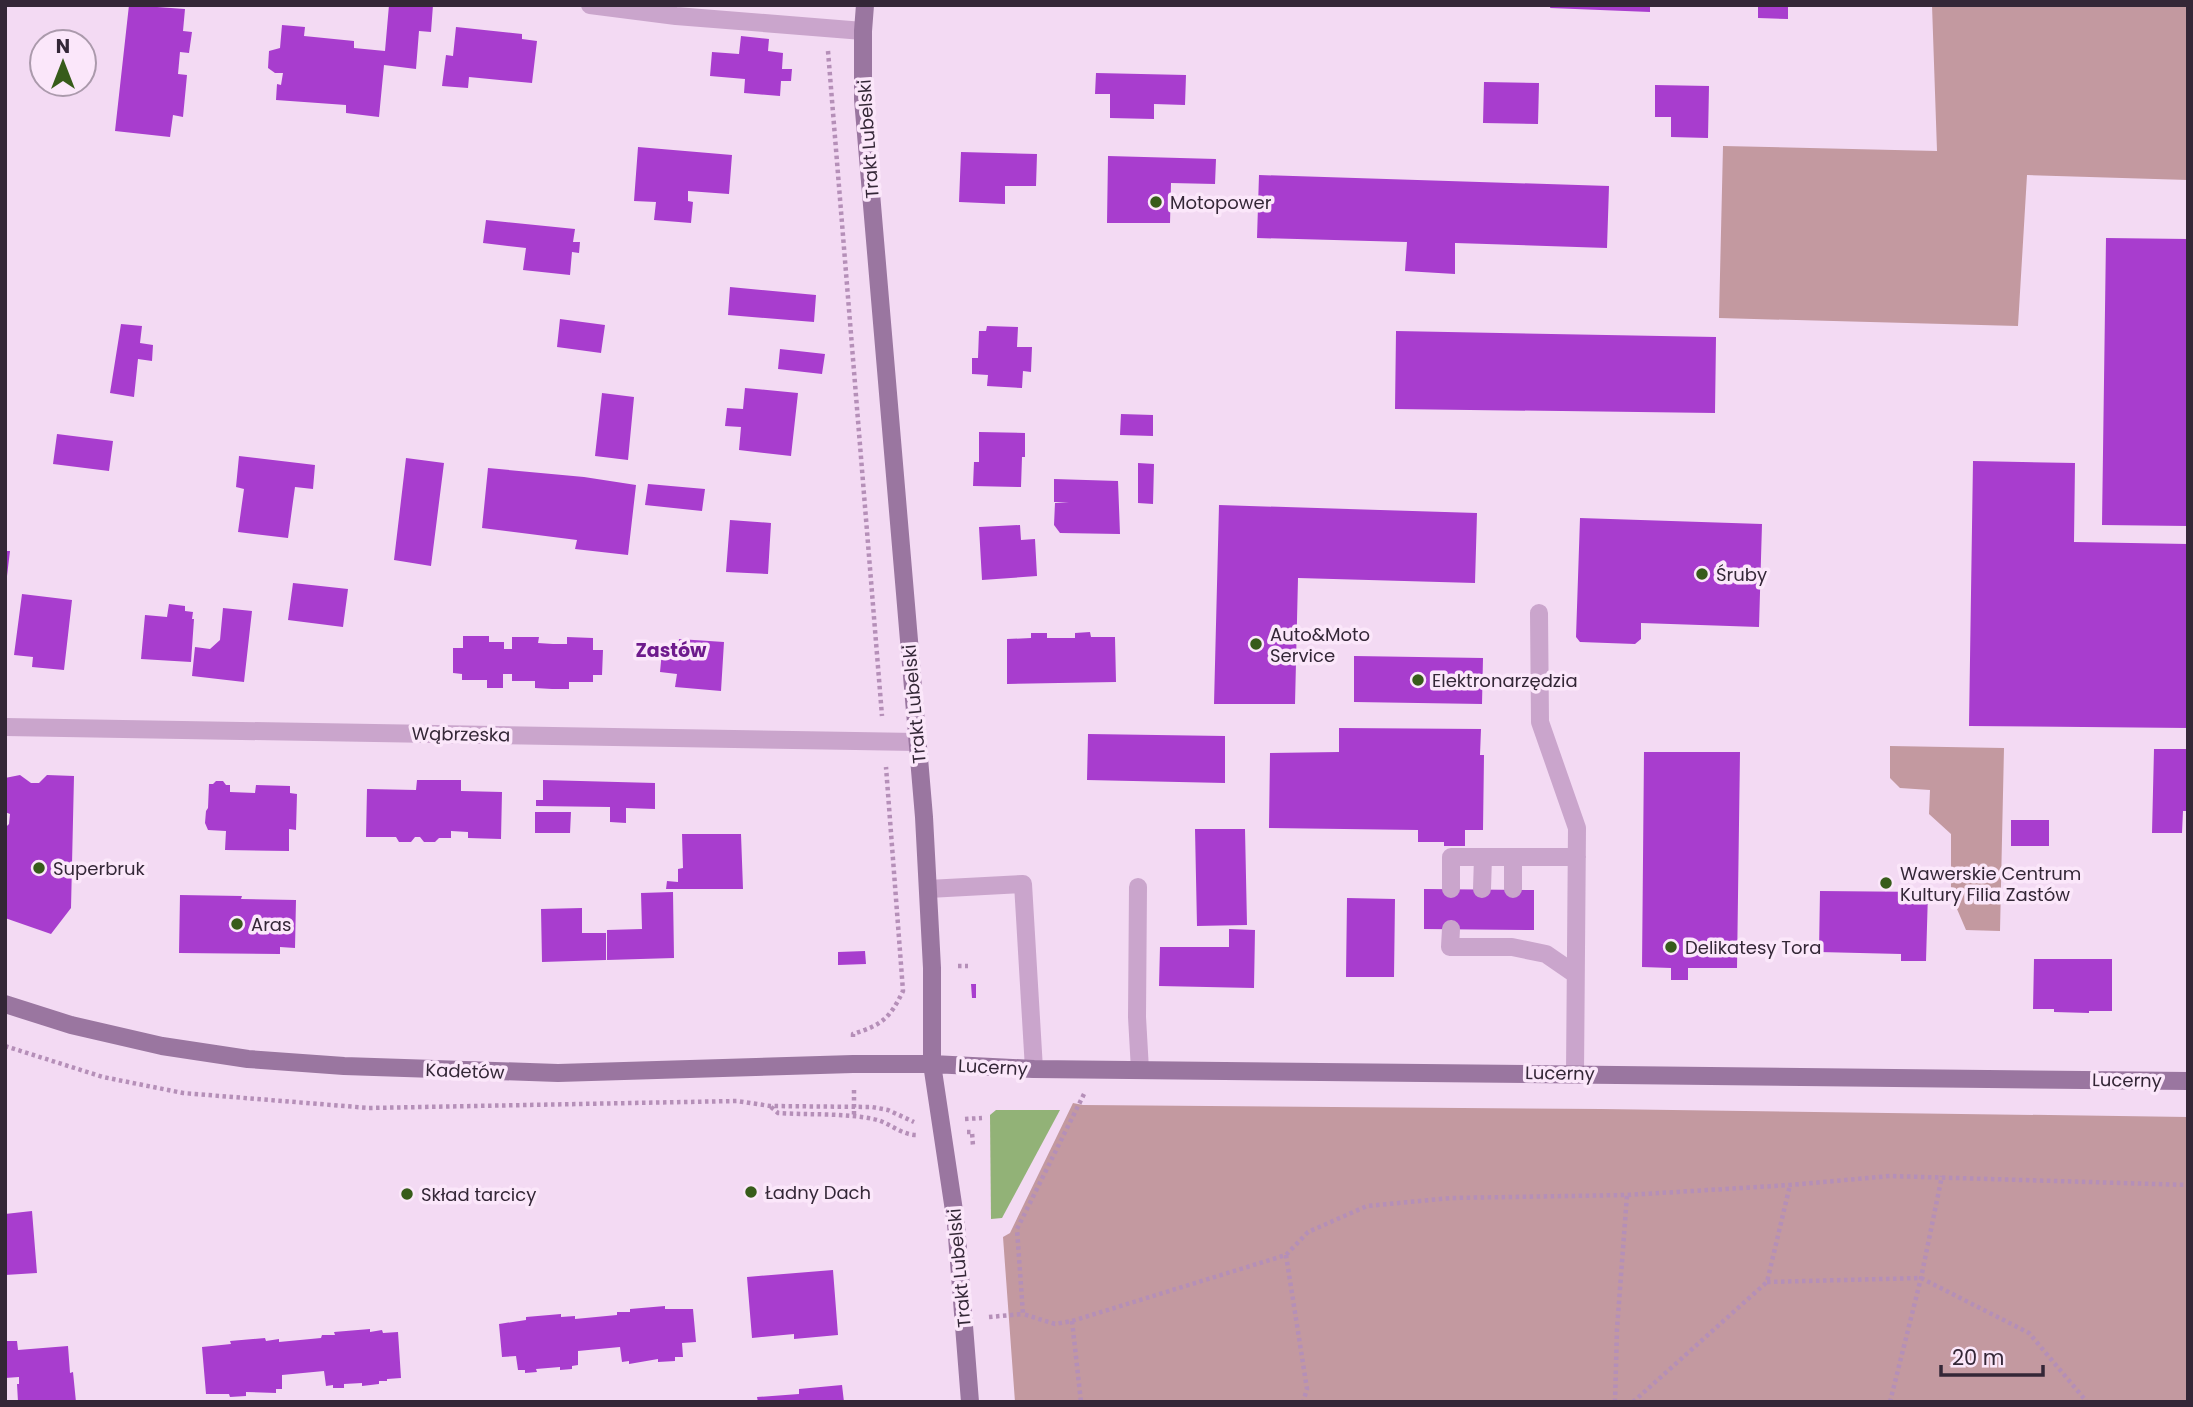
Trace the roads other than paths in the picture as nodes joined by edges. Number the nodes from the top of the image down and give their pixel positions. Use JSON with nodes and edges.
{"nodes":[{"id":1,"x":590,"y":5,"type":"edge"},
{"id":2,"x":865,"y":5,"type":"edge"},
{"id":3,"x":863,"y":31,"type":"junction"},
{"id":4,"x":1539,"y":613,"type":"dead end"},
{"id":5,"x":5,"y":727,"type":"edge"},
{"id":6,"x":917,"y":742,"type":"junction"},
{"id":7,"x":1482,"y":857,"type":"junction"},
{"id":8,"x":1513,"y":857,"type":"junction"},
{"id":9,"x":1577,"y":857,"type":"junction"},
{"id":10,"x":1138,"y":887,"type":"dead end"},
{"id":11,"x":928,"y":889,"type":"junction"},
{"id":12,"x":1451,"y":889,"type":"dead end"},
{"id":13,"x":1482,"y":889,"type":"dead end"},
{"id":14,"x":1513,"y":889,"type":"dead end"},
{"id":15,"x":1451,"y":929,"type":"dead end"},
{"id":16,"x":1482,"y":929,"type":"dead end"},
{"id":17,"x":1481,"y":947,"type":"junction"},
{"id":18,"x":1575,"y":974,"type":"junction"},
{"id":19,"x":5,"y":1004,"type":"edge"},
{"id":20,"x":932,"y":1064,"type":"junction"},
{"id":21,"x":1034,"y":1069,"type":"junction"},
{"id":22,"x":1140,"y":1070,"type":"junction"},
{"id":23,"x":1574,"y":1073,"type":"junction"},
{"id":24,"x":2188,"y":1081,"type":"edge"},
{"id":25,"x":970,"y":1402,"type":"edge"}],
"edges":[{"from":1,"to":3,"type":"street"},
{"from":2,"to":3,"type":"street","name":"Trakt Lubelski"},
{"from":3,"to":6,"type":"street","name":"Trakt Lubelski"},
{"from":4,"to":9,"type":"street"},
{"from":5,"to":6,"type":"street","name":"Wąbrzeska"},
{"from":6,"to":11,"type":"street","name":"Trakt Lubelski"},
{"from":7,"to":8,"type":"street"},
{"from":7,"to":12,"type":"street"},
{"from":7,"to":13,"type":"street"},
{"from":8,"to":9,"type":"street"},
{"from":8,"to":14,"type":"street"},
{"from":9,"to":18,"type":"street"},
{"from":10,"to":22,"type":"street"},
{"from":11,"to":20,"type":"street","name":"Trakt Lubelski"},
{"from":11,"to":21,"type":"street"},
{"from":15,"to":17,"type":"street"},
{"from":16,"to":17,"type":"street"},
{"from":17,"to":18,"type":"street"},
{"from":18,"to":23,"type":"street"},
{"from":19,"to":20,"type":"street","name":"Kadetów"},
{"from":20,"to":21,"type":"street","name":"Lucerny"},
{"from":20,"to":25,"type":"street","name":"Trakt Lubelski"},
{"from":21,"to":22,"type":"street","name":"Lucerny"},
{"from":22,"to":23,"type":"street","name":"Lucerny"},
{"from":23,"to":24,"type":"street","name":"Lucerny"}]}
